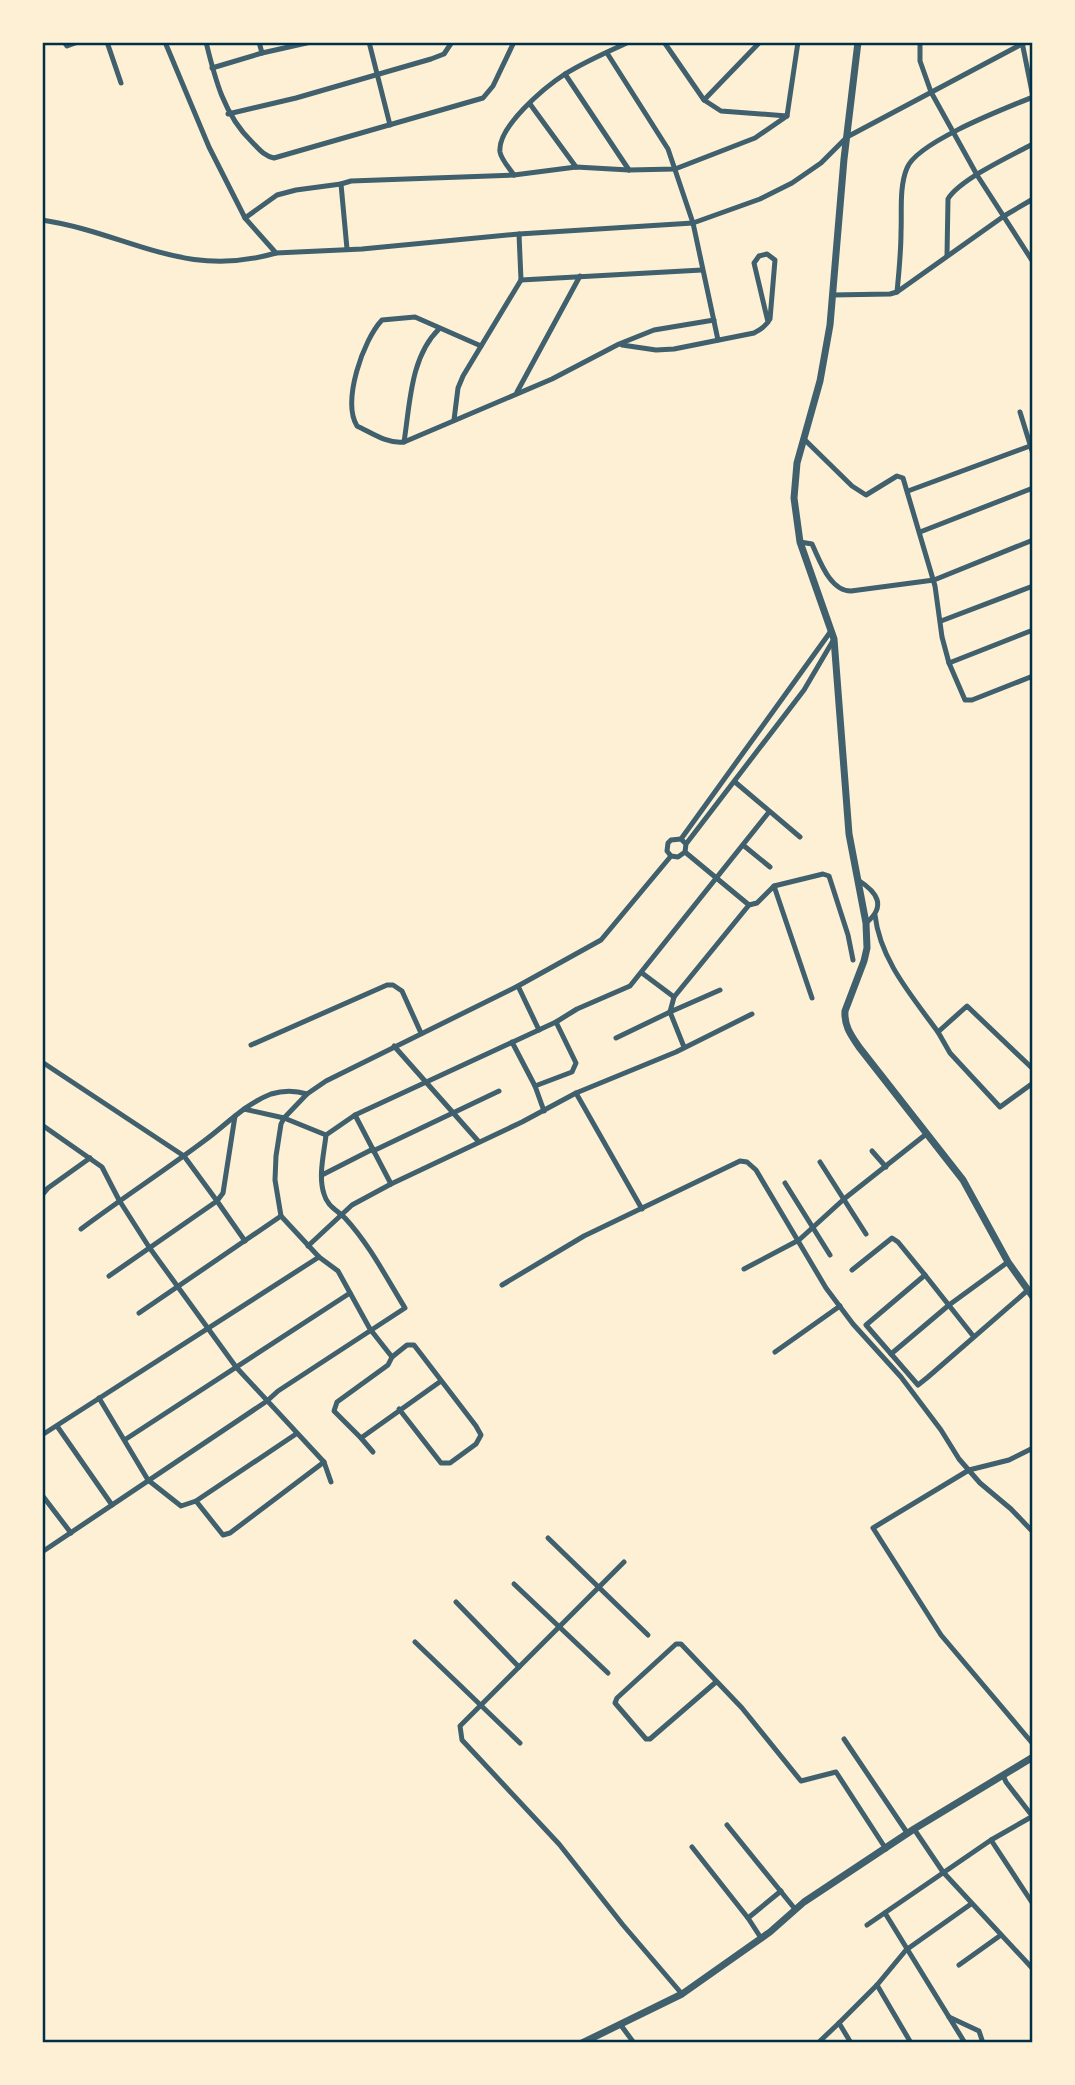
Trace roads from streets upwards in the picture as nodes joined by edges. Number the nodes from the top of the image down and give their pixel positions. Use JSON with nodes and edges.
{"nodes":[{"id":1,"x":64,"y":42,"type":"edge"},
{"id":2,"x":78,"y":42,"type":"edge"},
{"id":3,"x":107,"y":42,"type":"edge"},
{"id":4,"x":165,"y":42,"type":"edge"},
{"id":5,"x":206,"y":42,"type":"edge"},
{"id":6,"x":259,"y":42,"type":"edge"},
{"id":7,"x":311,"y":42,"type":"edge"},
{"id":8,"x":369,"y":42,"type":"edge"},
{"id":9,"x":452,"y":42,"type":"edge"},
{"id":10,"x":514,"y":42,"type":"edge"},
{"id":11,"x":629,"y":42,"type":"edge"},
{"id":12,"x":664,"y":42,"type":"edge"},
{"id":13,"x":761,"y":42,"type":"edge"},
{"id":14,"x":797,"y":42,"type":"edge"},
{"id":15,"x":858,"y":42,"type":"edge"},
{"id":16,"x":920,"y":42,"type":"edge"},
{"id":17,"x":1022,"y":43,"type":"edge"},
{"id":18,"x":262,"y":53,"type":"junction"},
{"id":19,"x":607,"y":53,"type":"junction"},
{"id":20,"x":212,"y":68,"type":"junction"},
{"id":21,"x":378,"y":74,"type":"junction"},
{"id":22,"x":565,"y":74,"type":"junction"},
{"id":23,"x":121,"y":83,"type":"dead end"},
{"id":24,"x":931,"y":92,"type":"junction"},
{"id":25,"x":1033,"y":97,"type":"edge"},
{"id":26,"x":704,"y":100,"type":"junction"},
{"id":27,"x":530,"y":104,"type":"junction"},
{"id":28,"x":228,"y":114,"type":"junction"},
{"id":29,"x":787,"y":116,"type":"junction"},
{"id":30,"x":390,"y":125,"type":"junction"},
{"id":31,"x":953,"y":132,"type":"junction"},
{"id":32,"x":847,"y":137,"type":"junction"},
{"id":33,"x":1033,"y":144,"type":"edge"},
{"id":34,"x":576,"y":167,"type":"junction"},
{"id":35,"x":676,"y":169,"type":"junction"},
{"id":36,"x":629,"y":170,"type":"junction"},
{"id":37,"x":514,"y":175,"type":"junction"},
{"id":38,"x":976,"y":175,"type":"junction"},
{"id":39,"x":341,"y":184,"type":"junction"},
{"id":40,"x":1033,"y":199,"type":"edge"},
{"id":41,"x":1003,"y":216,"type":"junction"},
{"id":42,"x":245,"y":218,"type":"junction"},
{"id":43,"x":42,"y":220,"type":"edge"},
{"id":44,"x":693,"y":223,"type":"junction"},
{"id":45,"x":519,"y":234,"type":"junction"},
{"id":46,"x":347,"y":249,"type":"junction"},
{"id":47,"x":276,"y":253,"type":"junction"},
{"id":48,"x":947,"y":255,"type":"junction"},
{"id":49,"x":1033,"y":262,"type":"edge"},
{"id":50,"x":702,"y":270,"type":"junction"},
{"id":51,"x":580,"y":276,"type":"junction"},
{"id":52,"x":521,"y":280,"type":"junction"},
{"id":53,"x":897,"y":292,"type":"junction"},
{"id":54,"x":832,"y":295,"type":"junction"},
{"id":55,"x":714,"y":320,"type":"junction"},
{"id":56,"x":768,"y":322,"type":"junction"},
{"id":57,"x":439,"y":329,"type":"junction"},
{"id":58,"x":718,"y":340,"type":"junction"},
{"id":59,"x":619,"y":344,"type":"junction"},
{"id":60,"x":481,"y":346,"type":"junction"},
{"id":61,"x":517,"y":392,"type":"junction"},
{"id":62,"x":1020,"y":412,"type":"dead end"},
{"id":63,"x":454,"y":420,"type":"junction"},
{"id":64,"x":805,"y":440,"type":"junction"},
{"id":65,"x":404,"y":442,"type":"junction"},
{"id":66,"x":1030,"y":446,"type":"junction"},
{"id":67,"x":1033,"y":454,"type":"edge"},
{"id":68,"x":1033,"y":488,"type":"edge"},
{"id":69,"x":908,"y":491,"type":"junction"},
{"id":70,"x":920,"y":532,"type":"junction"},
{"id":71,"x":1033,"y":540,"type":"edge"},
{"id":72,"x":800,"y":542,"type":"junction"},
{"id":73,"x":934,"y":580,"type":"junction"},
{"id":74,"x":1033,"y":586,"type":"edge"},
{"id":75,"x":941,"y":621,"type":"junction"},
{"id":76,"x":1033,"y":630,"type":"edge"},
{"id":77,"x":831,"y":631,"type":"junction"},
{"id":78,"x":834,"y":639,"type":"junction"},
{"id":79,"x":948,"y":663,"type":"junction"},
{"id":80,"x":1033,"y":676,"type":"edge"},
{"id":81,"x":735,"y":782,"type":"junction"},
{"id":82,"x":769,"y":812,"type":"junction"},
{"id":83,"x":800,"y":837,"type":"dead end"},
{"id":84,"x":683,"y":841,"type":"junction"},
{"id":85,"x":743,"y":845,"type":"junction"},
{"id":86,"x":685,"y":852,"type":"junction"},
{"id":87,"x":671,"y":856,"type":"junction"},
{"id":88,"x":770,"y":867,"type":"dead end"},
{"id":89,"x":716,"y":879,"type":"junction"},
{"id":90,"x":856,"y":879,"type":"junction"},
{"id":91,"x":774,"y":886,"type":"junction"},
{"id":92,"x":748,"y":905,"type":"junction"},
{"id":93,"x":875,"y":915,"type":"junction"},
{"id":94,"x":866,"y":923,"type":"junction"},
{"id":95,"x":853,"y":960,"type":"dead end"},
{"id":96,"x":642,"y":973,"type":"junction"},
{"id":97,"x":518,"y":986,"type":"junction"},
{"id":98,"x":720,"y":990,"type":"dead end"},
{"id":99,"x":674,"y":997,"type":"junction"},
{"id":100,"x":812,"y":998,"type":"dead end"},
{"id":101,"x":670,"y":1012,"type":"junction"},
{"id":102,"x":752,"y":1014,"type":"dead end"},
{"id":103,"x":556,"y":1022,"type":"junction"},
{"id":104,"x":539,"y":1030,"type":"junction"},
{"id":105,"x":938,"y":1032,"type":"junction"},
{"id":106,"x":421,"y":1033,"type":"junction"},
{"id":107,"x":616,"y":1038,"type":"dead end"},
{"id":108,"x":512,"y":1042,"type":"junction"},
{"id":109,"x":251,"y":1045,"type":"dead end"},
{"id":110,"x":394,"y":1046,"type":"junction"},
{"id":111,"x":684,"y":1047,"type":"junction"},
{"id":112,"x":42,"y":1062,"type":"edge"},
{"id":113,"x":1033,"y":1069,"type":"edge"},
{"id":114,"x":426,"y":1082,"type":"junction"},
{"id":115,"x":1033,"y":1083,"type":"edge"},
{"id":116,"x":535,"y":1086,"type":"junction"},
{"id":117,"x":499,"y":1091,"type":"dead end"},
{"id":118,"x":576,"y":1093,"type":"junction"},
{"id":119,"x":307,"y":1094,"type":"junction"},
{"id":120,"x":244,"y":1109,"type":"junction"},
{"id":121,"x":544,"y":1111,"type":"junction"},
{"id":122,"x":452,"y":1114,"type":"junction"},
{"id":123,"x":355,"y":1115,"type":"junction"},
{"id":124,"x":235,"y":1116,"type":"junction"},
{"id":125,"x":284,"y":1118,"type":"junction"},
{"id":126,"x":42,"y":1125,"type":"edge"},
{"id":127,"x":326,"y":1135,"type":"junction"},
{"id":128,"x":925,"y":1135,"type":"junction"},
{"id":129,"x":479,"y":1142,"type":"junction"},
{"id":130,"x":373,"y":1150,"type":"junction"},
{"id":131,"x":872,"y":1151,"type":"dead end"},
{"id":132,"x":184,"y":1156,"type":"junction"},
{"id":133,"x":90,"y":1158,"type":"junction"},
{"id":134,"x":820,"y":1162,"type":"dead end"},
{"id":135,"x":886,"y":1167,"type":"junction"},
{"id":136,"x":322,"y":1175,"type":"junction"},
{"id":137,"x":42,"y":1182,"type":"edge"},
{"id":138,"x":785,"y":1183,"type":"dead end"},
{"id":139,"x":391,"y":1184,"type":"junction"},
{"id":140,"x":48,"y":1188,"type":"junction"},
{"id":141,"x":42,"y":1195,"type":"edge"},
{"id":142,"x":844,"y":1199,"type":"junction"},
{"id":143,"x":119,"y":1200,"type":"junction"},
{"id":144,"x":217,"y":1201,"type":"junction"},
{"id":145,"x":642,"y":1209,"type":"junction"},
{"id":146,"x":341,"y":1214,"type":"junction"},
{"id":147,"x":281,"y":1216,"type":"junction"},
{"id":148,"x":813,"y":1226,"type":"junction"},
{"id":149,"x":81,"y":1228,"type":"dead end"},
{"id":150,"x":866,"y":1234,"type":"dead end"},
{"id":151,"x":799,"y":1240,"type":"junction"},
{"id":152,"x":245,"y":1241,"type":"junction"},
{"id":153,"x":308,"y":1246,"type":"junction"},
{"id":154,"x":149,"y":1247,"type":"junction"},
{"id":155,"x":830,"y":1255,"type":"dead end"},
{"id":156,"x":319,"y":1257,"type":"junction"},
{"id":157,"x":1008,"y":1262,"type":"junction"},
{"id":158,"x":744,"y":1269,"type":"dead end"},
{"id":159,"x":852,"y":1270,"type":"dead end"},
{"id":160,"x":925,"y":1275,"type":"junction"},
{"id":161,"x":109,"y":1276,"type":"dead end"},
{"id":162,"x":502,"y":1285,"type":"dead end"},
{"id":163,"x":177,"y":1287,"type":"junction"},
{"id":164,"x":350,"y":1293,"type":"junction"},
{"id":165,"x":1030,"y":1294,"type":"edge"},
{"id":166,"x":949,"y":1305,"type":"junction"},
{"id":167,"x":840,"y":1306,"type":"junction"},
{"id":168,"x":139,"y":1313,"type":"dead end"},
{"id":169,"x":206,"y":1327,"type":"junction"},
{"id":170,"x":370,"y":1329,"type":"junction"},
{"id":171,"x":974,"y":1337,"type":"junction"},
{"id":172,"x":775,"y":1352,"type":"dead end"},
{"id":173,"x":891,"y":1354,"type":"junction"},
{"id":174,"x":392,"y":1357,"type":"junction"},
{"id":175,"x":236,"y":1367,"type":"junction"},
{"id":176,"x":441,"y":1381,"type":"junction"},
{"id":177,"x":99,"y":1398,"type":"junction"},
{"id":178,"x":267,"y":1401,"type":"junction"},
{"id":179,"x":399,"y":1409,"type":"junction"},
{"id":180,"x":57,"y":1426,"type":"junction"},
{"id":181,"x":296,"y":1434,"type":"junction"},
{"id":182,"x":42,"y":1435,"type":"edge"},
{"id":183,"x":361,"y":1437,"type":"junction"},
{"id":184,"x":126,"y":1439,"type":"junction"},
{"id":185,"x":1033,"y":1448,"type":"edge"},
{"id":186,"x":373,"y":1452,"type":"dead end"},
{"id":187,"x":324,"y":1462,"type":"junction"},
{"id":188,"x":969,"y":1470,"type":"junction"},
{"id":189,"x":148,"y":1480,"type":"junction"},
{"id":190,"x":331,"y":1482,"type":"dead end"},
{"id":191,"x":42,"y":1495,"type":"edge"},
{"id":192,"x":196,"y":1501,"type":"junction"},
{"id":193,"x":112,"y":1505,"type":"junction"},
{"id":194,"x":1033,"y":1532,"type":"edge"},
{"id":195,"x":71,"y":1533,"type":"junction"},
{"id":196,"x":548,"y":1538,"type":"dead end"},
{"id":197,"x":42,"y":1552,"type":"edge"},
{"id":198,"x":624,"y":1562,"type":"dead end"},
{"id":199,"x":514,"y":1584,"type":"dead end"},
{"id":200,"x":598,"y":1588,"type":"junction"},
{"id":201,"x":456,"y":1602,"type":"dead end"},
{"id":202,"x":559,"y":1627,"type":"junction"},
{"id":203,"x":648,"y":1636,"type":"dead end"},
{"id":204,"x":415,"y":1642,"type":"dead end"},
{"id":205,"x":519,"y":1667,"type":"junction"},
{"id":206,"x":608,"y":1674,"type":"dead end"},
{"id":207,"x":716,"y":1682,"type":"junction"},
{"id":208,"x":480,"y":1707,"type":"junction"},
{"id":209,"x":844,"y":1739,"type":"dead end"},
{"id":210,"x":520,"y":1743,"type":"dead end"},
{"id":211,"x":1033,"y":1744,"type":"edge"},
{"id":212,"x":1033,"y":1757,"type":"edge"},
{"id":213,"x":1003,"y":1775,"type":"junction"},
{"id":214,"x":1033,"y":1817,"type":"edge"},
{"id":215,"x":727,"y":1825,"type":"dead end"},
{"id":216,"x":911,"y":1832,"type":"junction"},
{"id":217,"x":991,"y":1840,"type":"junction"},
{"id":218,"x":692,"y":1847,"type":"dead end"},
{"id":219,"x":886,"y":1849,"type":"junction"},
{"id":220,"x":943,"y":1872,"type":"junction"},
{"id":221,"x":781,"y":1891,"type":"junction"},
{"id":222,"x":971,"y":1904,"type":"junction"},
{"id":223,"x":1033,"y":1905,"type":"edge"},
{"id":224,"x":795,"y":1909,"type":"junction"},
{"id":225,"x":885,"y":1913,"type":"junction"},
{"id":226,"x":748,"y":1919,"type":"junction"},
{"id":227,"x":867,"y":1925,"type":"dead end"},
{"id":228,"x":1001,"y":1935,"type":"junction"},
{"id":229,"x":761,"y":1938,"type":"junction"},
{"id":230,"x":906,"y":1950,"type":"junction"},
{"id":231,"x":959,"y":1965,"type":"dead end"},
{"id":232,"x":1033,"y":1969,"type":"edge"},
{"id":233,"x":877,"y":1985,"type":"junction"},
{"id":234,"x":682,"y":1994,"type":"junction"},
{"id":235,"x":949,"y":2017,"type":"junction"},
{"id":236,"x":839,"y":2023,"type":"junction"},
{"id":237,"x":620,"y":2024,"type":"junction"},
{"id":238,"x":582,"y":2043,"type":"edge"},
{"id":239,"x":634,"y":2043,"type":"edge"},
{"id":240,"x":818,"y":2043,"type":"edge"},
{"id":241,"x":851,"y":2043,"type":"edge"},
{"id":242,"x":911,"y":2043,"type":"edge"},
{"id":243,"x":965,"y":2043,"type":"edge"},
{"id":244,"x":983,"y":2043,"type":"edge"}],
"edges":[{"from":1,"to":2,"type":"street"},
{"from":3,"to":23,"type":"street"},
{"from":4,"to":42,"type":"street"},
{"from":5,"to":20,"type":"street"},
{"from":6,"to":18,"type":"street"},
{"from":7,"to":18,"type":"street"},
{"from":8,"to":21,"type":"street"},
{"from":9,"to":21,"type":"street"},
{"from":10,"to":30,"type":"street"},
{"from":11,"to":19,"type":"street"},
{"from":12,"to":26,"type":"street"},
{"from":13,"to":26,"type":"street"},
{"from":14,"to":29,"type":"street"},
{"from":15,"to":32,"type":"street"},
{"from":16,"to":24,"type":"street"},
{"from":17,"to":24,"type":"street"},
{"from":17,"to":25,"type":"street"},
{"from":18,"to":20,"type":"street"},
{"from":19,"to":22,"type":"street"},
{"from":19,"to":35,"type":"street"},
{"from":20,"to":28,"type":"street"},
{"from":21,"to":28,"type":"street"},
{"from":21,"to":30,"type":"street"},
{"from":22,"to":27,"type":"street"},
{"from":22,"to":36,"type":"street"},
{"from":24,"to":31,"type":"street"},
{"from":24,"to":32,"type":"street"},
{"from":25,"to":31,"type":"street"},
{"from":26,"to":29,"type":"street"},
{"from":27,"to":34,"type":"street"},
{"from":27,"to":37,"type":"street"},
{"from":28,"to":30,"type":"street"},
{"from":29,"to":35,"type":"street"},
{"from":31,"to":38,"type":"street"},
{"from":31,"to":53,"type":"street"},
{"from":32,"to":44,"type":"street"},
{"from":32,"to":54,"type":"street"},
{"from":33,"to":38,"type":"street"},
{"from":34,"to":36,"type":"street"},
{"from":34,"to":37,"type":"street"},
{"from":35,"to":36,"type":"street"},
{"from":35,"to":44,"type":"street"},
{"from":37,"to":39,"type":"street"},
{"from":38,"to":41,"type":"street"},
{"from":38,"to":48,"type":"street"},
{"from":39,"to":42,"type":"street"},
{"from":39,"to":46,"type":"street"},
{"from":40,"to":41,"type":"street"},
{"from":41,"to":48,"type":"street"},
{"from":41,"to":49,"type":"street"},
{"from":42,"to":47,"type":"street"},
{"from":43,"to":47,"type":"street"},
{"from":44,"to":45,"type":"street"},
{"from":44,"to":50,"type":"street"},
{"from":45,"to":46,"type":"street"},
{"from":45,"to":52,"type":"street"},
{"from":46,"to":47,"type":"street"},
{"from":48,"to":53,"type":"street"},
{"from":50,"to":51,"type":"street"},
{"from":50,"to":55,"type":"street"},
{"from":51,"to":52,"type":"street"},
{"from":51,"to":61,"type":"street"},
{"from":52,"to":60,"type":"street"},
{"from":53,"to":54,"type":"street"},
{"from":54,"to":64,"type":"street"},
{"from":55,"to":58,"type":"street"},
{"from":55,"to":59,"type":"street"},
{"from":56,"to":56,"type":"street"},
{"from":56,"to":58,"type":"street"},
{"from":57,"to":60,"type":"street"},
{"from":57,"to":65,"type":"street"},
{"from":57,"to":65,"type":"street"},
{"from":58,"to":59,"type":"street"},
{"from":59,"to":61,"type":"street"},
{"from":60,"to":63,"type":"street"},
{"from":61,"to":63,"type":"street"},
{"from":62,"to":66,"type":"street"},
{"from":63,"to":65,"type":"street"},
{"from":64,"to":69,"type":"street"},
{"from":64,"to":72,"type":"street"},
{"from":66,"to":67,"type":"street"},
{"from":66,"to":69,"type":"street"},
{"from":68,"to":70,"type":"street"},
{"from":69,"to":70,"type":"street"},
{"from":70,"to":73,"type":"street"},
{"from":71,"to":73,"type":"street"},
{"from":72,"to":73,"type":"street"},
{"from":72,"to":77,"type":"street"},
{"from":73,"to":75,"type":"street"},
{"from":74,"to":75,"type":"street"},
{"from":75,"to":79,"type":"street"},
{"from":76,"to":79,"type":"street"},
{"from":77,"to":78,"type":"street"},
{"from":77,"to":84,"type":"street"},
{"from":78,"to":81,"type":"street"},
{"from":78,"to":90,"type":"street"},
{"from":79,"to":80,"type":"street"},
{"from":81,"to":82,"type":"street"},
{"from":81,"to":84,"type":"street"},
{"from":82,"to":83,"type":"street"},
{"from":82,"to":85,"type":"street"},
{"from":84,"to":86,"type":"street"},
{"from":84,"to":87,"type":"street"},
{"from":85,"to":88,"type":"street"},
{"from":85,"to":89,"type":"street"},
{"from":86,"to":87,"type":"street"},
{"from":86,"to":89,"type":"street"},
{"from":87,"to":97,"type":"street"},
{"from":89,"to":92,"type":"street"},
{"from":89,"to":96,"type":"street"},
{"from":90,"to":93,"type":"street"},
{"from":90,"to":94,"type":"street"},
{"from":91,"to":92,"type":"street"},
{"from":91,"to":95,"type":"street"},
{"from":91,"to":100,"type":"street"},
{"from":92,"to":99,"type":"street"},
{"from":93,"to":94,"type":"street"},
{"from":93,"to":105,"type":"street"},
{"from":94,"to":128,"type":"street"},
{"from":96,"to":99,"type":"street"},
{"from":96,"to":103,"type":"street"},
{"from":97,"to":104,"type":"street"},
{"from":97,"to":106,"type":"street"},
{"from":98,"to":101,"type":"street"},
{"from":99,"to":101,"type":"street"},
{"from":101,"to":107,"type":"street"},
{"from":101,"to":111,"type":"street"},
{"from":102,"to":111,"type":"street"},
{"from":103,"to":104,"type":"street"},
{"from":103,"to":116,"type":"street"},
{"from":104,"to":108,"type":"street"},
{"from":105,"to":113,"type":"street"},
{"from":105,"to":115,"type":"street"},
{"from":106,"to":109,"type":"street"},
{"from":106,"to":110,"type":"street"},
{"from":108,"to":114,"type":"street"},
{"from":108,"to":116,"type":"street"},
{"from":110,"to":114,"type":"street"},
{"from":110,"to":119,"type":"street"},
{"from":111,"to":118,"type":"street"},
{"from":112,"to":132,"type":"street"},
{"from":114,"to":122,"type":"street"},
{"from":114,"to":123,"type":"street"},
{"from":116,"to":121,"type":"street"},
{"from":117,"to":122,"type":"street"},
{"from":118,"to":121,"type":"street"},
{"from":118,"to":145,"type":"street"},
{"from":119,"to":120,"type":"street"},
{"from":119,"to":125,"type":"street"},
{"from":120,"to":124,"type":"street"},
{"from":120,"to":125,"type":"street"},
{"from":121,"to":129,"type":"street"},
{"from":122,"to":129,"type":"street"},
{"from":122,"to":130,"type":"street"},
{"from":123,"to":127,"type":"street"},
{"from":123,"to":130,"type":"street"},
{"from":124,"to":132,"type":"street"},
{"from":124,"to":144,"type":"street"},
{"from":125,"to":127,"type":"street"},
{"from":125,"to":147,"type":"street"},
{"from":126,"to":133,"type":"street"},
{"from":127,"to":136,"type":"street"},
{"from":128,"to":135,"type":"street"},
{"from":128,"to":157,"type":"street"},
{"from":129,"to":139,"type":"street"},
{"from":130,"to":136,"type":"street"},
{"from":130,"to":139,"type":"street"},
{"from":131,"to":135,"type":"street"},
{"from":132,"to":143,"type":"street"},
{"from":132,"to":144,"type":"street"},
{"from":133,"to":140,"type":"street"},
{"from":133,"to":143,"type":"street"},
{"from":134,"to":142,"type":"street"},
{"from":135,"to":142,"type":"street"},
{"from":136,"to":146,"type":"street"},
{"from":137,"to":140,"type":"street"},
{"from":138,"to":148,"type":"street"},
{"from":139,"to":146,"type":"street"},
{"from":140,"to":141,"type":"street"},
{"from":142,"to":148,"type":"street"},
{"from":142,"to":150,"type":"street"},
{"from":143,"to":149,"type":"street"},
{"from":143,"to":154,"type":"street"},
{"from":144,"to":152,"type":"street"},
{"from":144,"to":154,"type":"street"},
{"from":145,"to":151,"type":"street"},
{"from":145,"to":162,"type":"street"},
{"from":146,"to":153,"type":"street"},
{"from":146,"to":170,"type":"street"},
{"from":147,"to":152,"type":"street"},
{"from":147,"to":153,"type":"street"},
{"from":148,"to":151,"type":"street"},
{"from":148,"to":155,"type":"street"},
{"from":151,"to":158,"type":"street"},
{"from":151,"to":167,"type":"street"},
{"from":152,"to":163,"type":"street"},
{"from":153,"to":156,"type":"street"},
{"from":154,"to":161,"type":"street"},
{"from":154,"to":163,"type":"street"},
{"from":156,"to":164,"type":"street"},
{"from":156,"to":169,"type":"street"},
{"from":157,"to":165,"type":"street"},
{"from":157,"to":166,"type":"street"},
{"from":159,"to":160,"type":"street"},
{"from":160,"to":166,"type":"street"},
{"from":160,"to":173,"type":"street"},
{"from":163,"to":168,"type":"street"},
{"from":163,"to":169,"type":"street"},
{"from":164,"to":170,"type":"street"},
{"from":164,"to":175,"type":"street"},
{"from":165,"to":171,"type":"street"},
{"from":166,"to":171,"type":"street"},
{"from":166,"to":173,"type":"street"},
{"from":167,"to":172,"type":"street"},
{"from":167,"to":188,"type":"street"},
{"from":169,"to":175,"type":"street"},
{"from":169,"to":177,"type":"street"},
{"from":170,"to":174,"type":"street"},
{"from":170,"to":178,"type":"street"},
{"from":171,"to":173,"type":"street"},
{"from":174,"to":176,"type":"street"},
{"from":174,"to":183,"type":"street"},
{"from":175,"to":178,"type":"street"},
{"from":175,"to":184,"type":"street"},
{"from":176,"to":179,"type":"street"},
{"from":176,"to":179,"type":"street"},
{"from":177,"to":180,"type":"street"},
{"from":177,"to":184,"type":"street"},
{"from":178,"to":181,"type":"street"},
{"from":178,"to":189,"type":"street"},
{"from":179,"to":183,"type":"street"},
{"from":180,"to":182,"type":"street"},
{"from":180,"to":193,"type":"street"},
{"from":181,"to":187,"type":"street"},
{"from":181,"to":192,"type":"street"},
{"from":183,"to":186,"type":"street"},
{"from":184,"to":189,"type":"street"},
{"from":185,"to":188,"type":"street"},
{"from":187,"to":190,"type":"street"},
{"from":187,"to":192,"type":"street"},
{"from":188,"to":194,"type":"street"},
{"from":188,"to":211,"type":"street"},
{"from":189,"to":192,"type":"street"},
{"from":189,"to":193,"type":"street"},
{"from":191,"to":195,"type":"street"},
{"from":193,"to":195,"type":"street"},
{"from":195,"to":197,"type":"street"},
{"from":196,"to":200,"type":"street"},
{"from":198,"to":200,"type":"street"},
{"from":199,"to":202,"type":"street"},
{"from":200,"to":202,"type":"street"},
{"from":200,"to":203,"type":"street"},
{"from":201,"to":205,"type":"street"},
{"from":202,"to":205,"type":"street"},
{"from":202,"to":206,"type":"street"},
{"from":204,"to":208,"type":"street"},
{"from":205,"to":208,"type":"street"},
{"from":207,"to":207,"type":"street"},
{"from":207,"to":219,"type":"street"},
{"from":208,"to":210,"type":"street"},
{"from":208,"to":234,"type":"street"},
{"from":209,"to":216,"type":"street"},
{"from":212,"to":213,"type":"street"},
{"from":213,"to":214,"type":"street"},
{"from":213,"to":216,"type":"street"},
{"from":214,"to":217,"type":"street"},
{"from":215,"to":221,"type":"street"},
{"from":216,"to":219,"type":"street"},
{"from":216,"to":220,"type":"street"},
{"from":217,"to":220,"type":"street"},
{"from":217,"to":223,"type":"street"},
{"from":218,"to":226,"type":"street"},
{"from":219,"to":224,"type":"street"},
{"from":220,"to":222,"type":"street"},
{"from":220,"to":225,"type":"street"},
{"from":221,"to":224,"type":"street"},
{"from":221,"to":226,"type":"street"},
{"from":222,"to":228,"type":"street"},
{"from":222,"to":230,"type":"street"},
{"from":224,"to":229,"type":"street"},
{"from":225,"to":227,"type":"street"},
{"from":225,"to":230,"type":"street"},
{"from":226,"to":229,"type":"street"},
{"from":228,"to":231,"type":"street"},
{"from":228,"to":232,"type":"street"},
{"from":229,"to":234,"type":"street"},
{"from":230,"to":233,"type":"street"},
{"from":230,"to":235,"type":"street"},
{"from":233,"to":236,"type":"street"},
{"from":233,"to":242,"type":"street"},
{"from":234,"to":237,"type":"street"},
{"from":235,"to":243,"type":"street"},
{"from":235,"to":244,"type":"street"},
{"from":236,"to":240,"type":"street"},
{"from":236,"to":241,"type":"street"},
{"from":237,"to":238,"type":"street"},
{"from":237,"to":239,"type":"street"}]}
